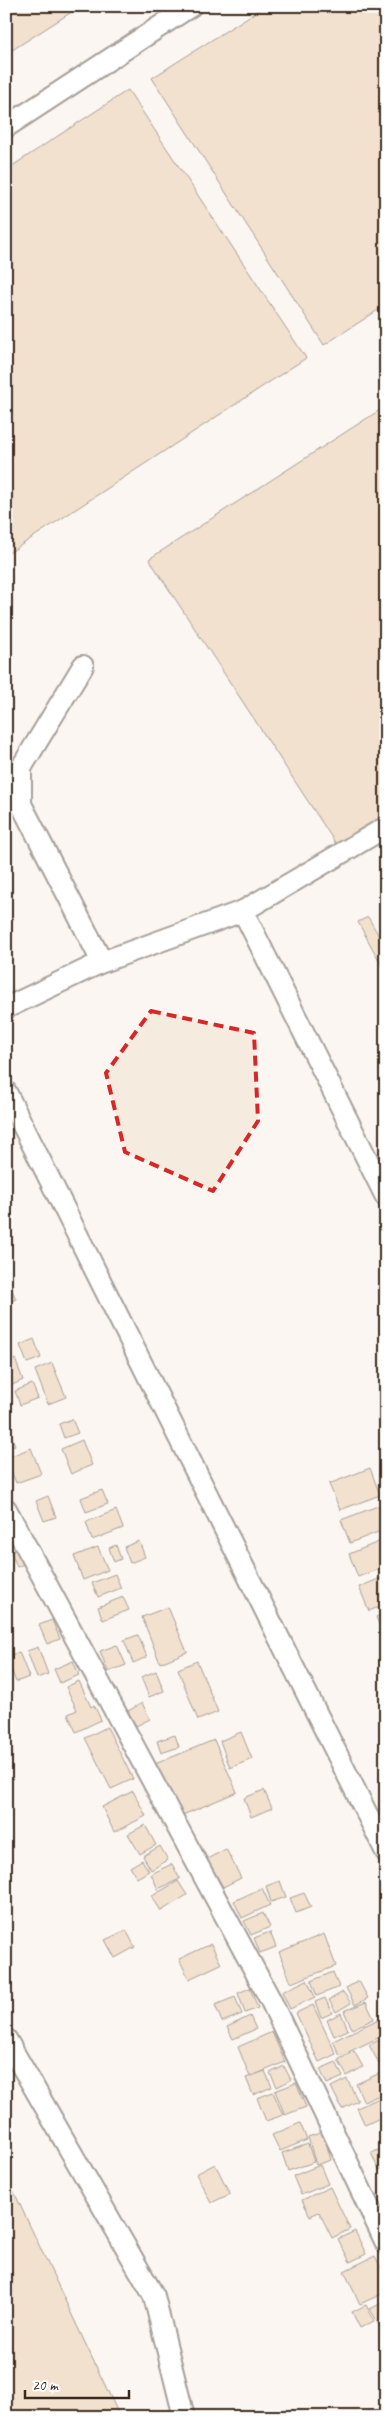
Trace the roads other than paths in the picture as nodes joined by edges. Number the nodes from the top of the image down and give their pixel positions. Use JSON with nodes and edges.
{"nodes":[{"id":1,"x":191,"y":6,"type":"edge"},
{"id":2,"x":6,"y":127,"type":"edge"},
{"id":3,"x":83,"y":666,"type":"dead end"},
{"id":4,"x":386,"y":827,"type":"edge"},
{"id":5,"x":243,"y":910,"type":"junction"},
{"id":6,"x":102,"y":962,"type":"junction"},
{"id":7,"x":6,"y":1008,"type":"edge"},
{"id":8,"x":6,"y":1092,"type":"edge"},
{"id":9,"x":386,"y":1197,"type":"edge"},
{"id":10,"x":6,"y":1509,"type":"edge"},
{"id":11,"x":386,"y":1852,"type":"edge"},
{"id":12,"x":6,"y":2039,"type":"edge"},
{"id":13,"x":386,"y":2243,"type":"edge"},
{"id":14,"x":184,"y":2417,"type":"edge"}],
"edges":[{"from":1,"to":2,"type":"lane"},
{"from":3,"to":6,"type":"lane"},
{"from":4,"to":5,"type":"lane"},
{"from":5,"to":6,"type":"lane"},
{"from":5,"to":9,"type":"lane"},
{"from":6,"to":7,"type":"lane"},
{"from":8,"to":11,"type":"lane"},
{"from":10,"to":13,"type":"lane"},
{"from":12,"to":14,"type":"lane"}]}
